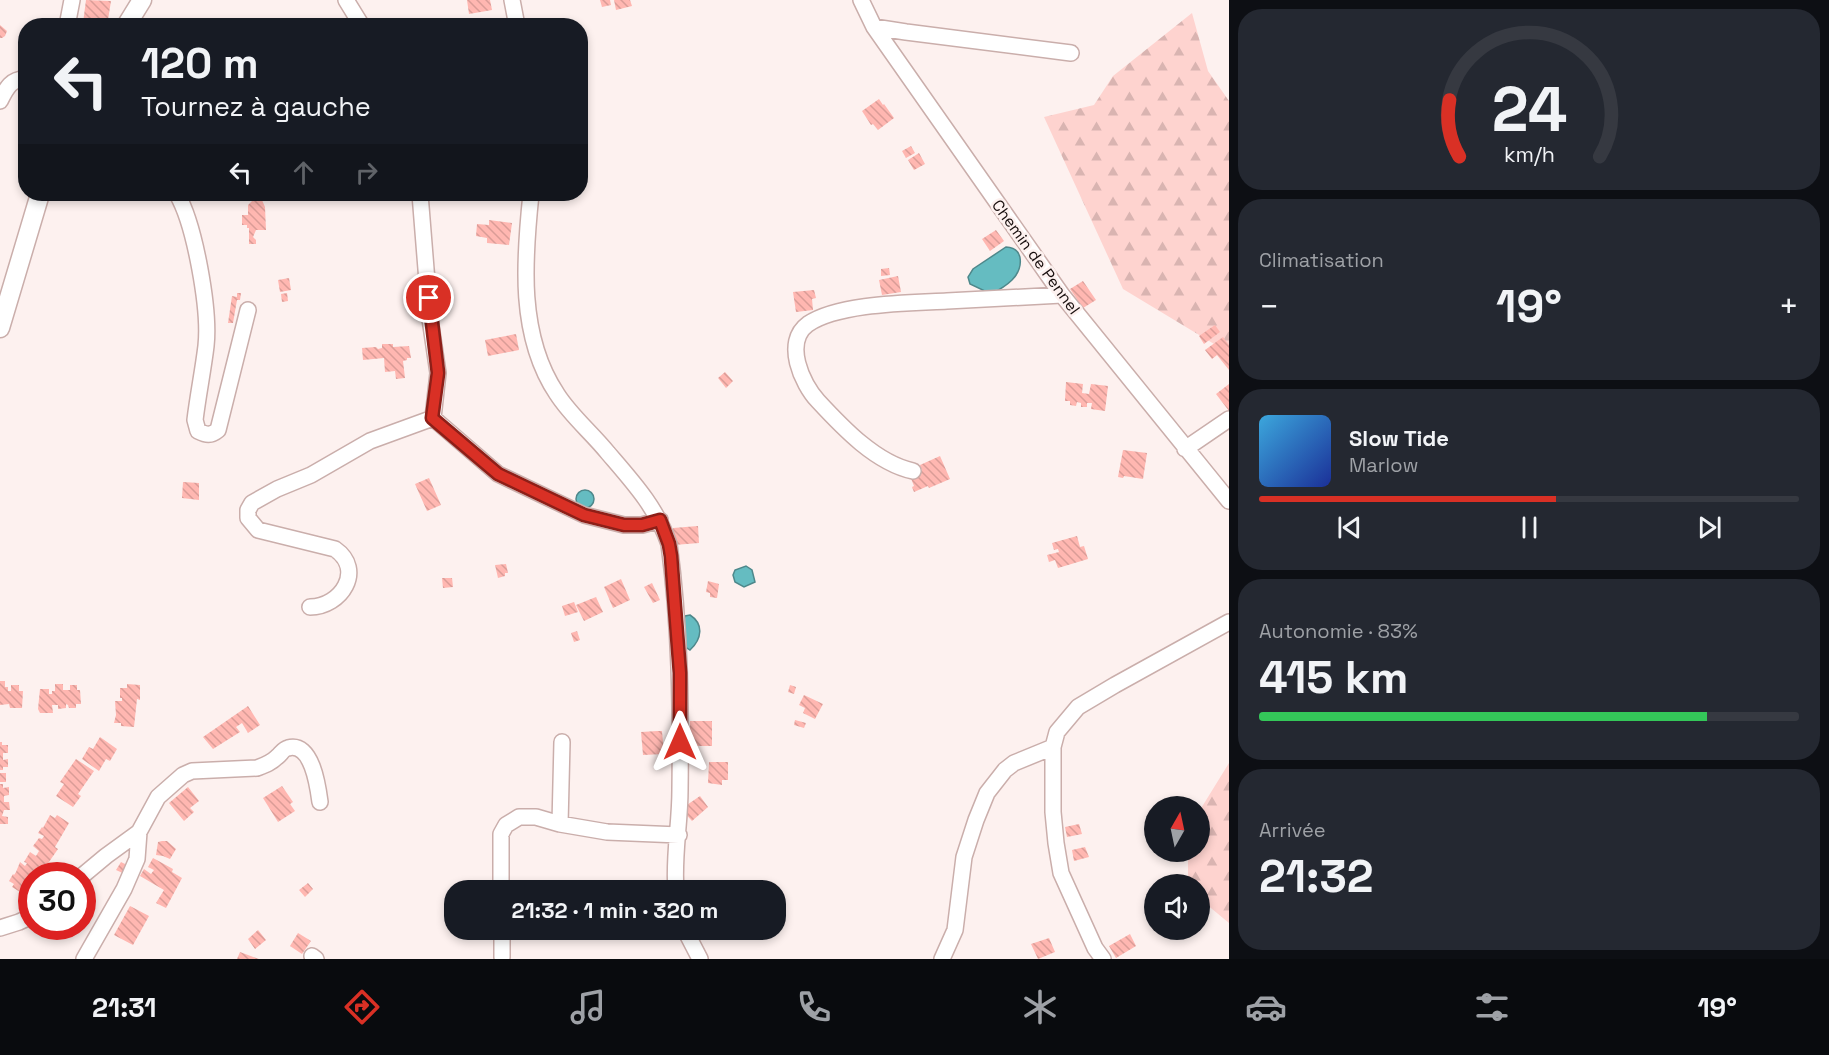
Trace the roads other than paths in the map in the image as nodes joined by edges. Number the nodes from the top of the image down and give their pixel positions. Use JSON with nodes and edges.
{"nodes":[{"id":1,"x":72,"y":0,"type":"edge"},
{"id":2,"x":142,"y":0,"type":"edge"},
{"id":3,"x":346,"y":0,"type":"edge"},
{"id":4,"x":512,"y":0,"type":"edge"},
{"id":5,"x":861,"y":0,"type":"edge"},
{"id":6,"x":69,"y":18,"type":"edge"},
{"id":7,"x":131,"y":18,"type":"edge"},
{"id":8,"x":357,"y":18,"type":"edge"},
{"id":9,"x":515,"y":18,"type":"edge"},
{"id":10,"x":874,"y":27,"type":"junction"},
{"id":11,"x":1071,"y":53,"type":"dead end"},
{"id":12,"x":18,"y":78,"type":"edge"},
{"id":13,"x":0,"y":101,"type":"edge"},
{"id":14,"x":38,"y":201,"type":"edge"},
{"id":15,"x":180,"y":201,"type":"edge"},
{"id":16,"x":421,"y":201,"type":"edge"},
{"id":17,"x":530,"y":201,"type":"edge"},
{"id":18,"x":1062,"y":295,"type":"junction"},
{"id":19,"x":248,"y":310,"type":"dead end"},
{"id":20,"x":0,"y":328,"type":"edge"},
{"id":21,"x":432,"y":418,"type":"junction"},
{"id":22,"x":1229,"y":418,"type":"edge"},
{"id":23,"x":1185,"y":448,"type":"junction"},
{"id":24,"x":913,"y":471,"type":"dead end"},
{"id":25,"x":1229,"y":501,"type":"edge"},
{"id":26,"x":660,"y":520,"type":"junction"},
{"id":27,"x":310,"y":607,"type":"dead end"},
{"id":28,"x":1229,"y":622,"type":"edge"},
{"id":29,"x":562,"y":742,"type":"dead end"},
{"id":30,"x":1053,"y":747,"type":"junction"},
{"id":31,"x":320,"y":802,"type":"dead end"},
{"id":32,"x":560,"y":824,"type":"junction"},
{"id":33,"x":139,"y":832,"type":"junction"},
{"id":34,"x":679,"y":835,"type":"junction"},
{"id":35,"x":96,"y":864,"type":"edge"},
{"id":36,"x":501,"y":880,"type":"edge"},
{"id":37,"x":676,"y":880,"type":"edge"},
{"id":38,"x":18,"y":922,"type":"edge"},
{"id":39,"x":0,"y":928,"type":"edge"},
{"id":40,"x":502,"y":940,"type":"edge"},
{"id":41,"x":690,"y":940,"type":"edge"},
{"id":42,"x":502,"y":957,"type":"dead end"},
{"id":43,"x":84,"y":959,"type":"edge"},
{"id":44,"x":700,"y":959,"type":"edge"},
{"id":45,"x":942,"y":959,"type":"edge"},
{"id":46,"x":1103,"y":959,"type":"edge"}],
"edges":[{"from":1,"to":6,"type":"street"},
{"from":2,"to":7,"type":"street"},
{"from":3,"to":8,"type":"street"},
{"from":4,"to":9,"type":"street"},
{"from":5,"to":10,"type":"street","name":"Chemin de Pennel"},
{"from":10,"to":11,"type":"street"},
{"from":10,"to":18,"type":"street","name":"Chemin de Pennel"},
{"from":12,"to":13,"type":"street"},
{"from":14,"to":20,"type":"street"},
{"from":15,"to":19,"type":"street"},
{"from":16,"to":21,"type":"street"},
{"from":17,"to":26,"type":"street"},
{"from":18,"to":23,"type":"street","name":"Chemin de Pennel"},
{"from":18,"to":24,"type":"street"},
{"from":21,"to":26,"type":"street"},
{"from":21,"to":27,"type":"street"},
{"from":22,"to":23,"type":"street"},
{"from":23,"to":25,"type":"street","name":"Chemin de Pennel"},
{"from":26,"to":34,"type":"street"},
{"from":28,"to":30,"type":"street"},
{"from":29,"to":32,"type":"street"},
{"from":30,"to":45,"type":"street"},
{"from":30,"to":46,"type":"street"},
{"from":31,"to":33,"type":"street"},
{"from":32,"to":34,"type":"street"},
{"from":32,"to":36,"type":"street"},
{"from":33,"to":35,"type":"street"},
{"from":33,"to":43,"type":"street"},
{"from":34,"to":37,"type":"street"},
{"from":38,"to":39,"type":"street"},
{"from":40,"to":42,"type":"street"},
{"from":41,"to":44,"type":"street"}]}
